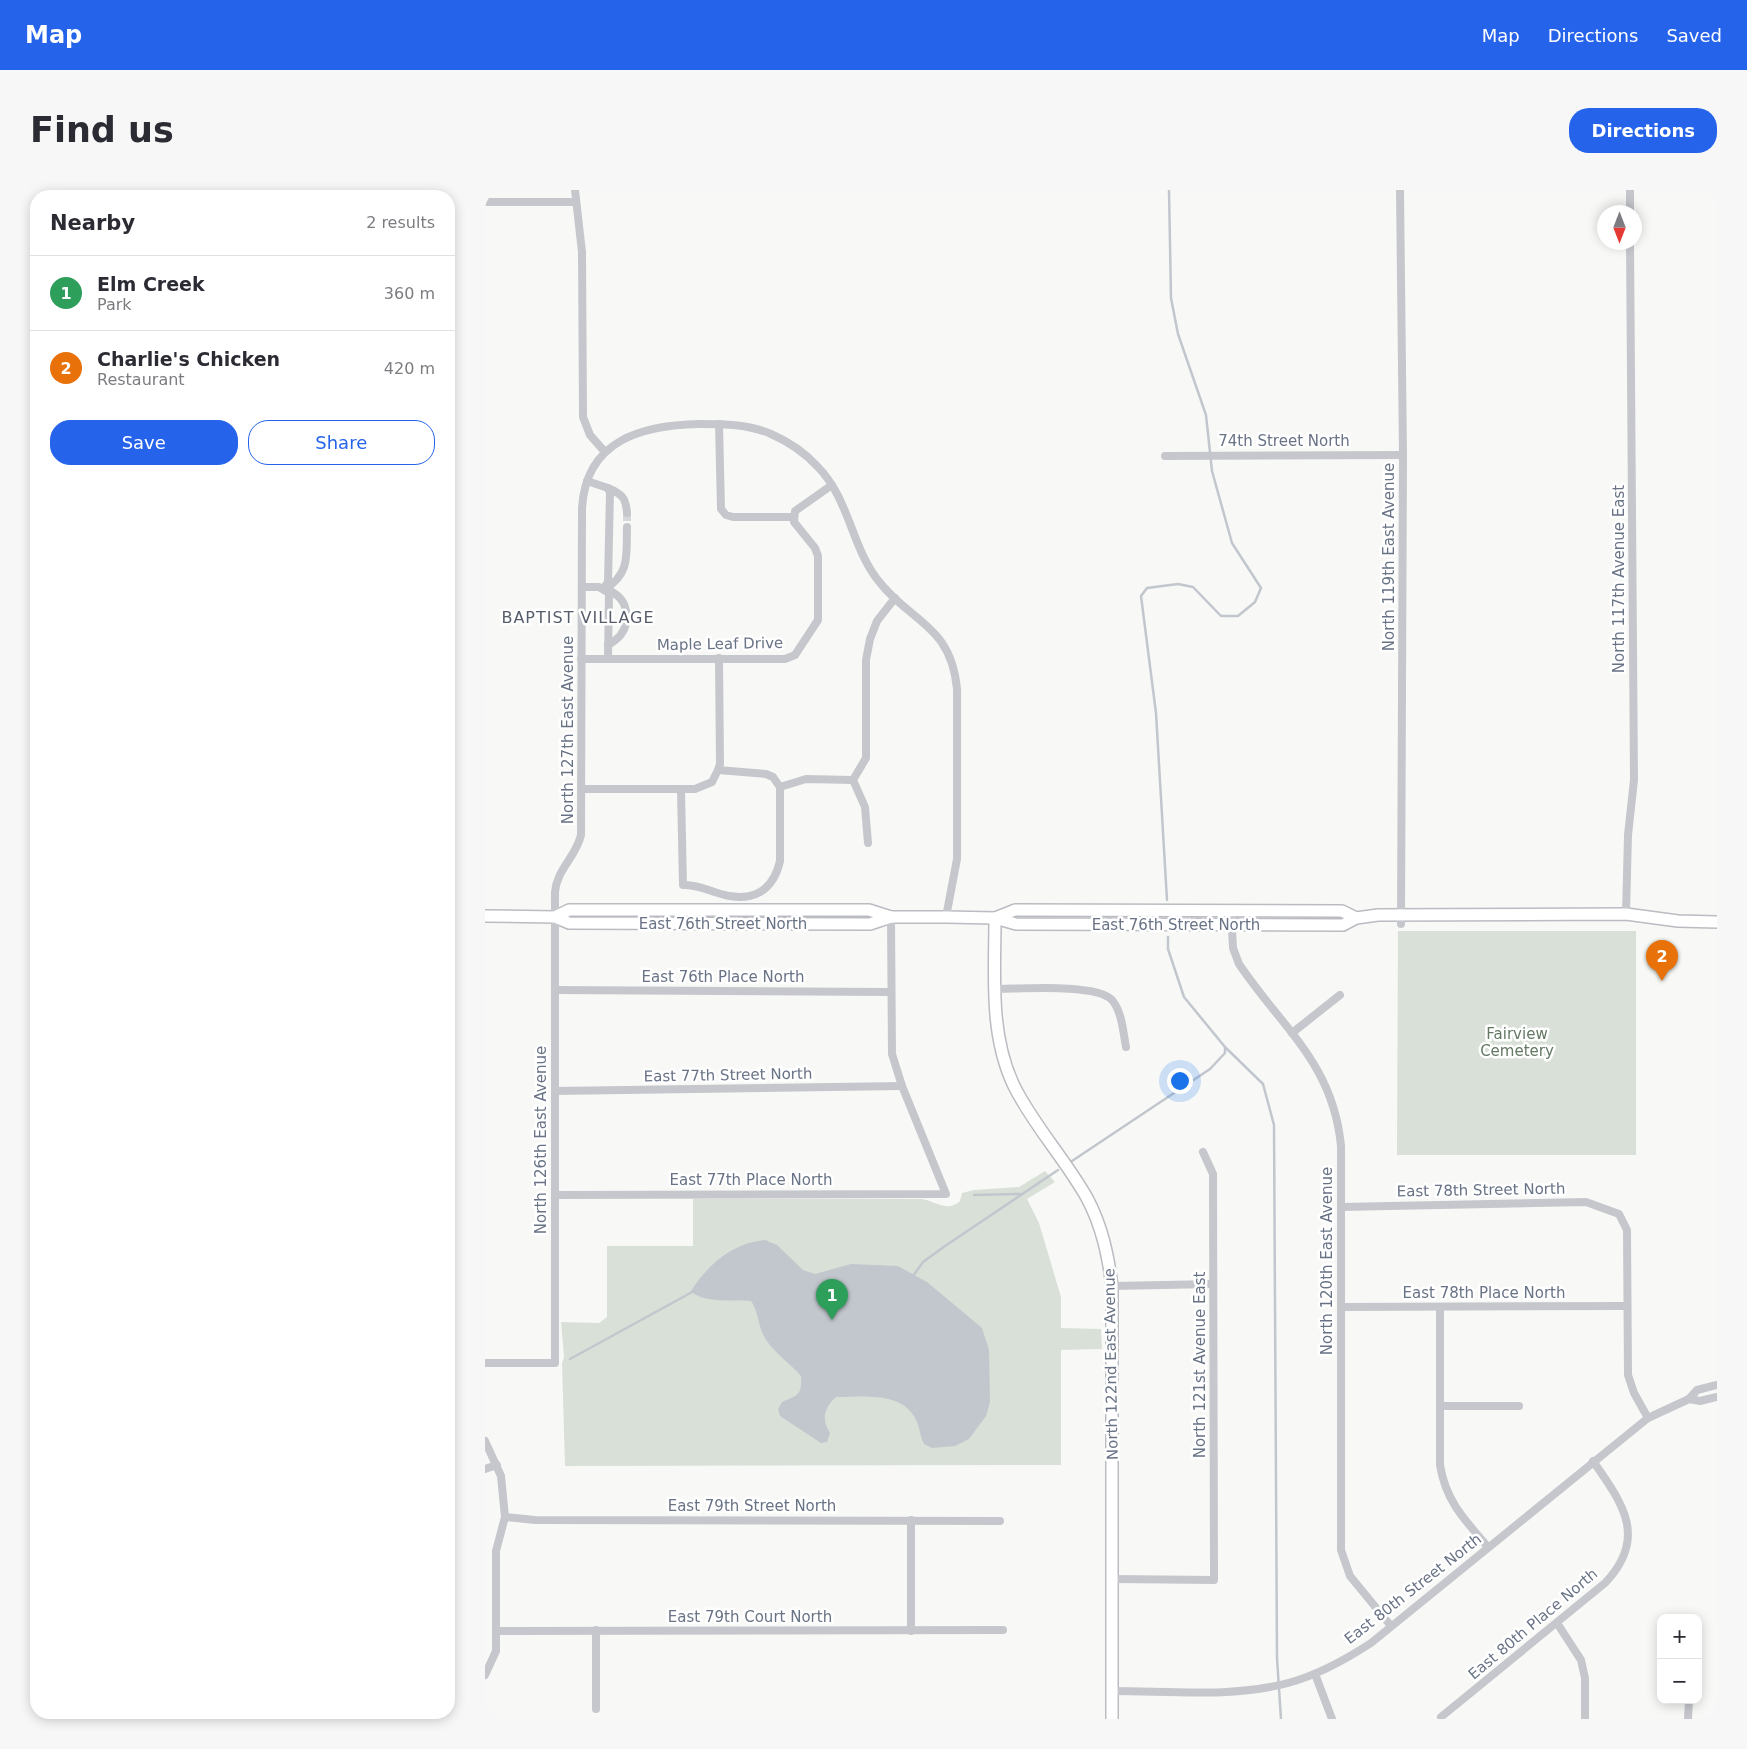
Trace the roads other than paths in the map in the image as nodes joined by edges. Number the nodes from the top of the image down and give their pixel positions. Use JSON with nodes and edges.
{"nodes":[{"id":1,"x":575,"y":190,"type":"edge"},
{"id":2,"x":1400,"y":190,"type":"edge"},
{"id":3,"x":1630,"y":190,"type":"edge"},
{"id":4,"x":485,"y":202,"type":"edge"},
{"id":5,"x":576,"y":202,"type":"junction"},
{"id":6,"x":1630,"y":205,"type":"edge"},
{"id":7,"x":1630,"y":250,"type":"edge"},
{"id":8,"x":719,"y":424,"type":"junction"},
{"id":9,"x":605,"y":452,"type":"junction"},
{"id":10,"x":1403,"y":455,"type":"junction"},
{"id":11,"x":1165,"y":456,"type":"dead end"},
{"id":12,"x":587,"y":480,"type":"junction"},
{"id":13,"x":832,"y":484,"type":"junction"},
{"id":14,"x":608,"y":488,"type":"junction"},
{"id":15,"x":627,"y":513,"type":"tunnel mouth"},
{"id":16,"x":794,"y":517,"type":"junction"},
{"id":17,"x":627,"y":527,"type":"tunnel mouth"},
{"id":18,"x":582,"y":587,"type":"junction"},
{"id":19,"x":605,"y":588,"type":"junction"},
{"id":20,"x":895,"y":598,"type":"junction"},
{"id":21,"x":626,"y":611,"type":"dead end"},
{"id":22,"x":626,"y":622,"type":"dead end"},
{"id":23,"x":608,"y":646,"type":"junction"},
{"id":24,"x":719,"y":658,"type":"junction"},
{"id":25,"x":581,"y":659,"type":"junction"},
{"id":26,"x":608,"y":659,"type":"junction"},
{"id":27,"x":718,"y":770,"type":"junction"},
{"id":28,"x":853,"y":780,"type":"junction"},
{"id":29,"x":780,"y":787,"type":"junction"},
{"id":30,"x":582,"y":789,"type":"junction"},
{"id":31,"x":681,"y":790,"type":"junction"},
{"id":32,"x":868,"y":843,"type":"dead end"},
{"id":33,"x":1231,"y":911,"type":"junction"},
{"id":34,"x":1626,"y":914,"type":"junction"},
{"id":35,"x":485,"y":916,"type":"edge"},
{"id":36,"x":555,"y":916,"type":"junction"},
{"id":37,"x":891,"y":917,"type":"junction"},
{"id":38,"x":946,"y":917,"type":"junction"},
{"id":39,"x":995,"y":918,"type":"junction"},
{"id":40,"x":1356,"y":918,"type":"junction"},
{"id":41,"x":1401,"y":919,"type":"junction"},
{"id":42,"x":1717,"y":922,"type":"edge"},
{"id":43,"x":1231,"y":925,"type":"junction"},
{"id":44,"x":995,"y":989,"type":"junction"},
{"id":45,"x":555,"y":990,"type":"junction"},
{"id":46,"x":891,"y":992,"type":"junction"},
{"id":47,"x":1340,"y":995,"type":"dead end"},
{"id":48,"x":1292,"y":1033,"type":"junction"},
{"id":49,"x":1127,"y":1047,"type":"dead end"},
{"id":50,"x":902,"y":1086,"type":"junction"},
{"id":51,"x":555,"y":1091,"type":"junction"},
{"id":52,"x":1203,"y":1152,"type":"dead end"},
{"id":53,"x":555,"y":1195,"type":"junction"},
{"id":54,"x":1341,"y":1207,"type":"junction"},
{"id":55,"x":1213,"y":1284,"type":"junction"},
{"id":56,"x":1112,"y":1286,"type":"junction"},
{"id":57,"x":1627,"y":1306,"type":"junction"},
{"id":58,"x":1341,"y":1307,"type":"junction"},
{"id":59,"x":1440,"y":1307,"type":"junction"},
{"id":60,"x":485,"y":1363,"type":"edge"},
{"id":61,"x":1717,"y":1385,"type":"edge"},
{"id":62,"x":1717,"y":1397,"type":"edge"},
{"id":63,"x":1689,"y":1399,"type":"junction"},
{"id":64,"x":1441,"y":1406,"type":"junction"},
{"id":65,"x":1519,"y":1406,"type":"dead end"},
{"id":66,"x":1648,"y":1418,"type":"junction"},
{"id":67,"x":485,"y":1441,"type":"edge"},
{"id":68,"x":1593,"y":1461,"type":"junction"},
{"id":69,"x":497,"y":1465,"type":"junction"},
{"id":70,"x":485,"y":1469,"type":"edge"},
{"id":71,"x":505,"y":1517,"type":"junction"},
{"id":72,"x":911,"y":1520,"type":"junction"},
{"id":73,"x":1000,"y":1521,"type":"dead end"},
{"id":74,"x":1488,"y":1548,"type":"junction"},
{"id":75,"x":1112,"y":1579,"type":"junction"},
{"id":76,"x":1557,"y":1623,"type":"junction"},
{"id":77,"x":1391,"y":1626,"type":"junction"},
{"id":78,"x":596,"y":1630,"type":"junction"},
{"id":79,"x":1003,"y":1630,"type":"dead end"},
{"id":80,"x":497,"y":1631,"type":"junction"},
{"id":81,"x":911,"y":1631,"type":"junction"},
{"id":82,"x":1315,"y":1674,"type":"junction"},
{"id":83,"x":485,"y":1676,"type":"edge"},
{"id":84,"x":1112,"y":1691,"type":"junction"},
{"id":85,"x":1689,"y":1704,"type":"edge"},
{"id":86,"x":596,"y":1709,"type":"dead end"},
{"id":87,"x":1441,"y":1718,"type":"dead end"},
{"id":88,"x":1112,"y":1719,"type":"edge"},
{"id":89,"x":1332,"y":1719,"type":"edge"},
{"id":90,"x":1585,"y":1719,"type":"edge"},
{"id":91,"x":1689,"y":1719,"type":"edge"}],
"edges":[{"from":1,"to":5,"type":"street"},
{"from":2,"to":10,"type":"street","name":"North 119th East Avenue"},
{"from":3,"to":6,"type":"street"},
{"from":4,"to":5,"type":"street"},
{"from":5,"to":9,"type":"street"},
{"from":7,"to":34,"type":"street","name":"North 117th Avenue East"},
{"from":8,"to":9,"type":"street"},
{"from":8,"to":13,"type":"street"},
{"from":8,"to":16,"type":"street"},
{"from":9,"to":12,"type":"street","name":"North 127th East Avenue"},
{"from":10,"to":11,"type":"street","name":"74th Street North"},
{"from":10,"to":41,"type":"street","name":"North 119th East Avenue"},
{"from":12,"to":14,"type":"street"},
{"from":12,"to":18,"type":"street","name":"North 127th East Avenue"},
{"from":13,"to":16,"type":"street"},
{"from":13,"to":20,"type":"street"},
{"from":14,"to":15,"type":"street"},
{"from":14,"to":19,"type":"street"},
{"from":16,"to":24,"type":"street","name":"Maple Leaf Drive"},
{"from":17,"to":19,"type":"street"},
{"from":18,"to":19,"type":"street"},
{"from":18,"to":25,"type":"street","name":"North 127th East Avenue"},
{"from":19,"to":21,"type":"street"},
{"from":19,"to":23,"type":"street"},
{"from":20,"to":28,"type":"street"},
{"from":20,"to":38,"type":"street"},
{"from":22,"to":23,"type":"street"},
{"from":23,"to":26,"type":"street"},
{"from":24,"to":26,"type":"street","name":"Maple Leaf Drive"},
{"from":24,"to":27,"type":"street"},
{"from":25,"to":26,"type":"street","name":"Maple Leaf Drive"},
{"from":25,"to":30,"type":"street","name":"North 127th East Avenue"},
{"from":27,"to":29,"type":"street"},
{"from":27,"to":31,"type":"street"},
{"from":28,"to":29,"type":"street"},
{"from":28,"to":32,"type":"street"},
{"from":29,"to":31,"type":"street"},
{"from":30,"to":31,"type":"street"},
{"from":30,"to":36,"type":"street","name":"North 127th East Avenue"},
{"from":33,"to":39,"type":"main road","name":"East 76th Street North"},
{"from":33,"to":40,"type":"main road","name":"East 76th Street North"},
{"from":33,"to":43,"type":"street","name":"North 120th East Avenue"},
{"from":34,"to":41,"type":"main road","name":"East 76th Street North"},
{"from":34,"to":42,"type":"main road","name":"East 76th Street North"},
{"from":35,"to":36,"type":"main road","name":"East 76th Street North"},
{"from":36,"to":37,"type":"main road","name":"East 76th Street North"},
{"from":36,"to":45,"type":"street","name":"North 126th East Avenue"},
{"from":37,"to":38,"type":"main road","name":"East 76th Street North"},
{"from":37,"to":46,"type":"street"},
{"from":38,"to":39,"type":"main road","name":"East 76th Street North"},
{"from":39,"to":43,"type":"main road","name":"East 76th Street North"},
{"from":39,"to":44,"type":"main road","name":"North 122nd East Avenue"},
{"from":40,"to":41,"type":"main road","name":"East 76th Street North"},
{"from":40,"to":43,"type":"main road","name":"East 76th Street North"},
{"from":43,"to":48,"type":"street","name":"North 120th East Avenue"},
{"from":44,"to":49,"type":"street"},
{"from":44,"to":56,"type":"main road","name":"North 122nd East Avenue"},
{"from":45,"to":46,"type":"street","name":"East 76th Place North"},
{"from":45,"to":51,"type":"street","name":"North 126th East Avenue"},
{"from":46,"to":50,"type":"street"},
{"from":47,"to":48,"type":"street"},
{"from":48,"to":54,"type":"street","name":"North 120th East Avenue"},
{"from":50,"to":51,"type":"street","name":"East 77th Street North"},
{"from":50,"to":53,"type":"street","name":"East 77th Place North"},
{"from":51,"to":53,"type":"street","name":"North 126th East Avenue"},
{"from":52,"to":55,"type":"street","name":"North 121st Avenue East"},
{"from":53,"to":60,"type":"street","name":"North 126th East Avenue"},
{"from":54,"to":57,"type":"street","name":"East 78th Street North"},
{"from":54,"to":58,"type":"street","name":"North 120th East Avenue"},
{"from":55,"to":56,"type":"street"},
{"from":55,"to":75,"type":"street","name":"North 121st Avenue East"},
{"from":56,"to":75,"type":"main road","name":"North 122nd East Avenue"},
{"from":57,"to":59,"type":"street","name":"East 78th Place North"},
{"from":57,"to":66,"type":"street"},
{"from":58,"to":59,"type":"street","name":"East 78th Place North"},
{"from":58,"to":77,"type":"street","name":"North 120th East Avenue"},
{"from":59,"to":64,"type":"street"},
{"from":61,"to":63,"type":"street","name":"East 80th Street North"},
{"from":62,"to":63,"type":"street","name":"East 80th Street North"},
{"from":63,"to":66,"type":"street","name":"East 80th Street North"},
{"from":64,"to":65,"type":"street"},
{"from":64,"to":74,"type":"street"},
{"from":66,"to":68,"type":"street","name":"East 80th Street North"},
{"from":67,"to":69,"type":"street"},
{"from":68,"to":74,"type":"street","name":"East 80th Street North"},
{"from":68,"to":76,"type":"street","name":"East 80th Place North"},
{"from":69,"to":70,"type":"street"},
{"from":69,"to":71,"type":"street"},
{"from":71,"to":72,"type":"street","name":"East 79th Street North"},
{"from":71,"to":80,"type":"street"},
{"from":72,"to":73,"type":"street","name":"East 79th Street North"},
{"from":72,"to":81,"type":"street"},
{"from":74,"to":77,"type":"street","name":"East 80th Street North"},
{"from":75,"to":84,"type":"main road","name":"North 122nd East Avenue"},
{"from":76,"to":87,"type":"street","name":"East 80th Place North"},
{"from":76,"to":90,"type":"street"},
{"from":77,"to":82,"type":"street","name":"East 80th Street North"},
{"from":78,"to":80,"type":"street","name":"East 79th Court North"},
{"from":78,"to":81,"type":"street","name":"East 79th Court North"},
{"from":78,"to":86,"type":"street"},
{"from":79,"to":81,"type":"street","name":"East 79th Court North"},
{"from":80,"to":83,"type":"street"},
{"from":82,"to":84,"type":"street","name":"East 80th Street North"},
{"from":82,"to":89,"type":"street"},
{"from":84,"to":88,"type":"main road","name":"North 122nd East Avenue"},
{"from":85,"to":91,"type":"street"}]}
